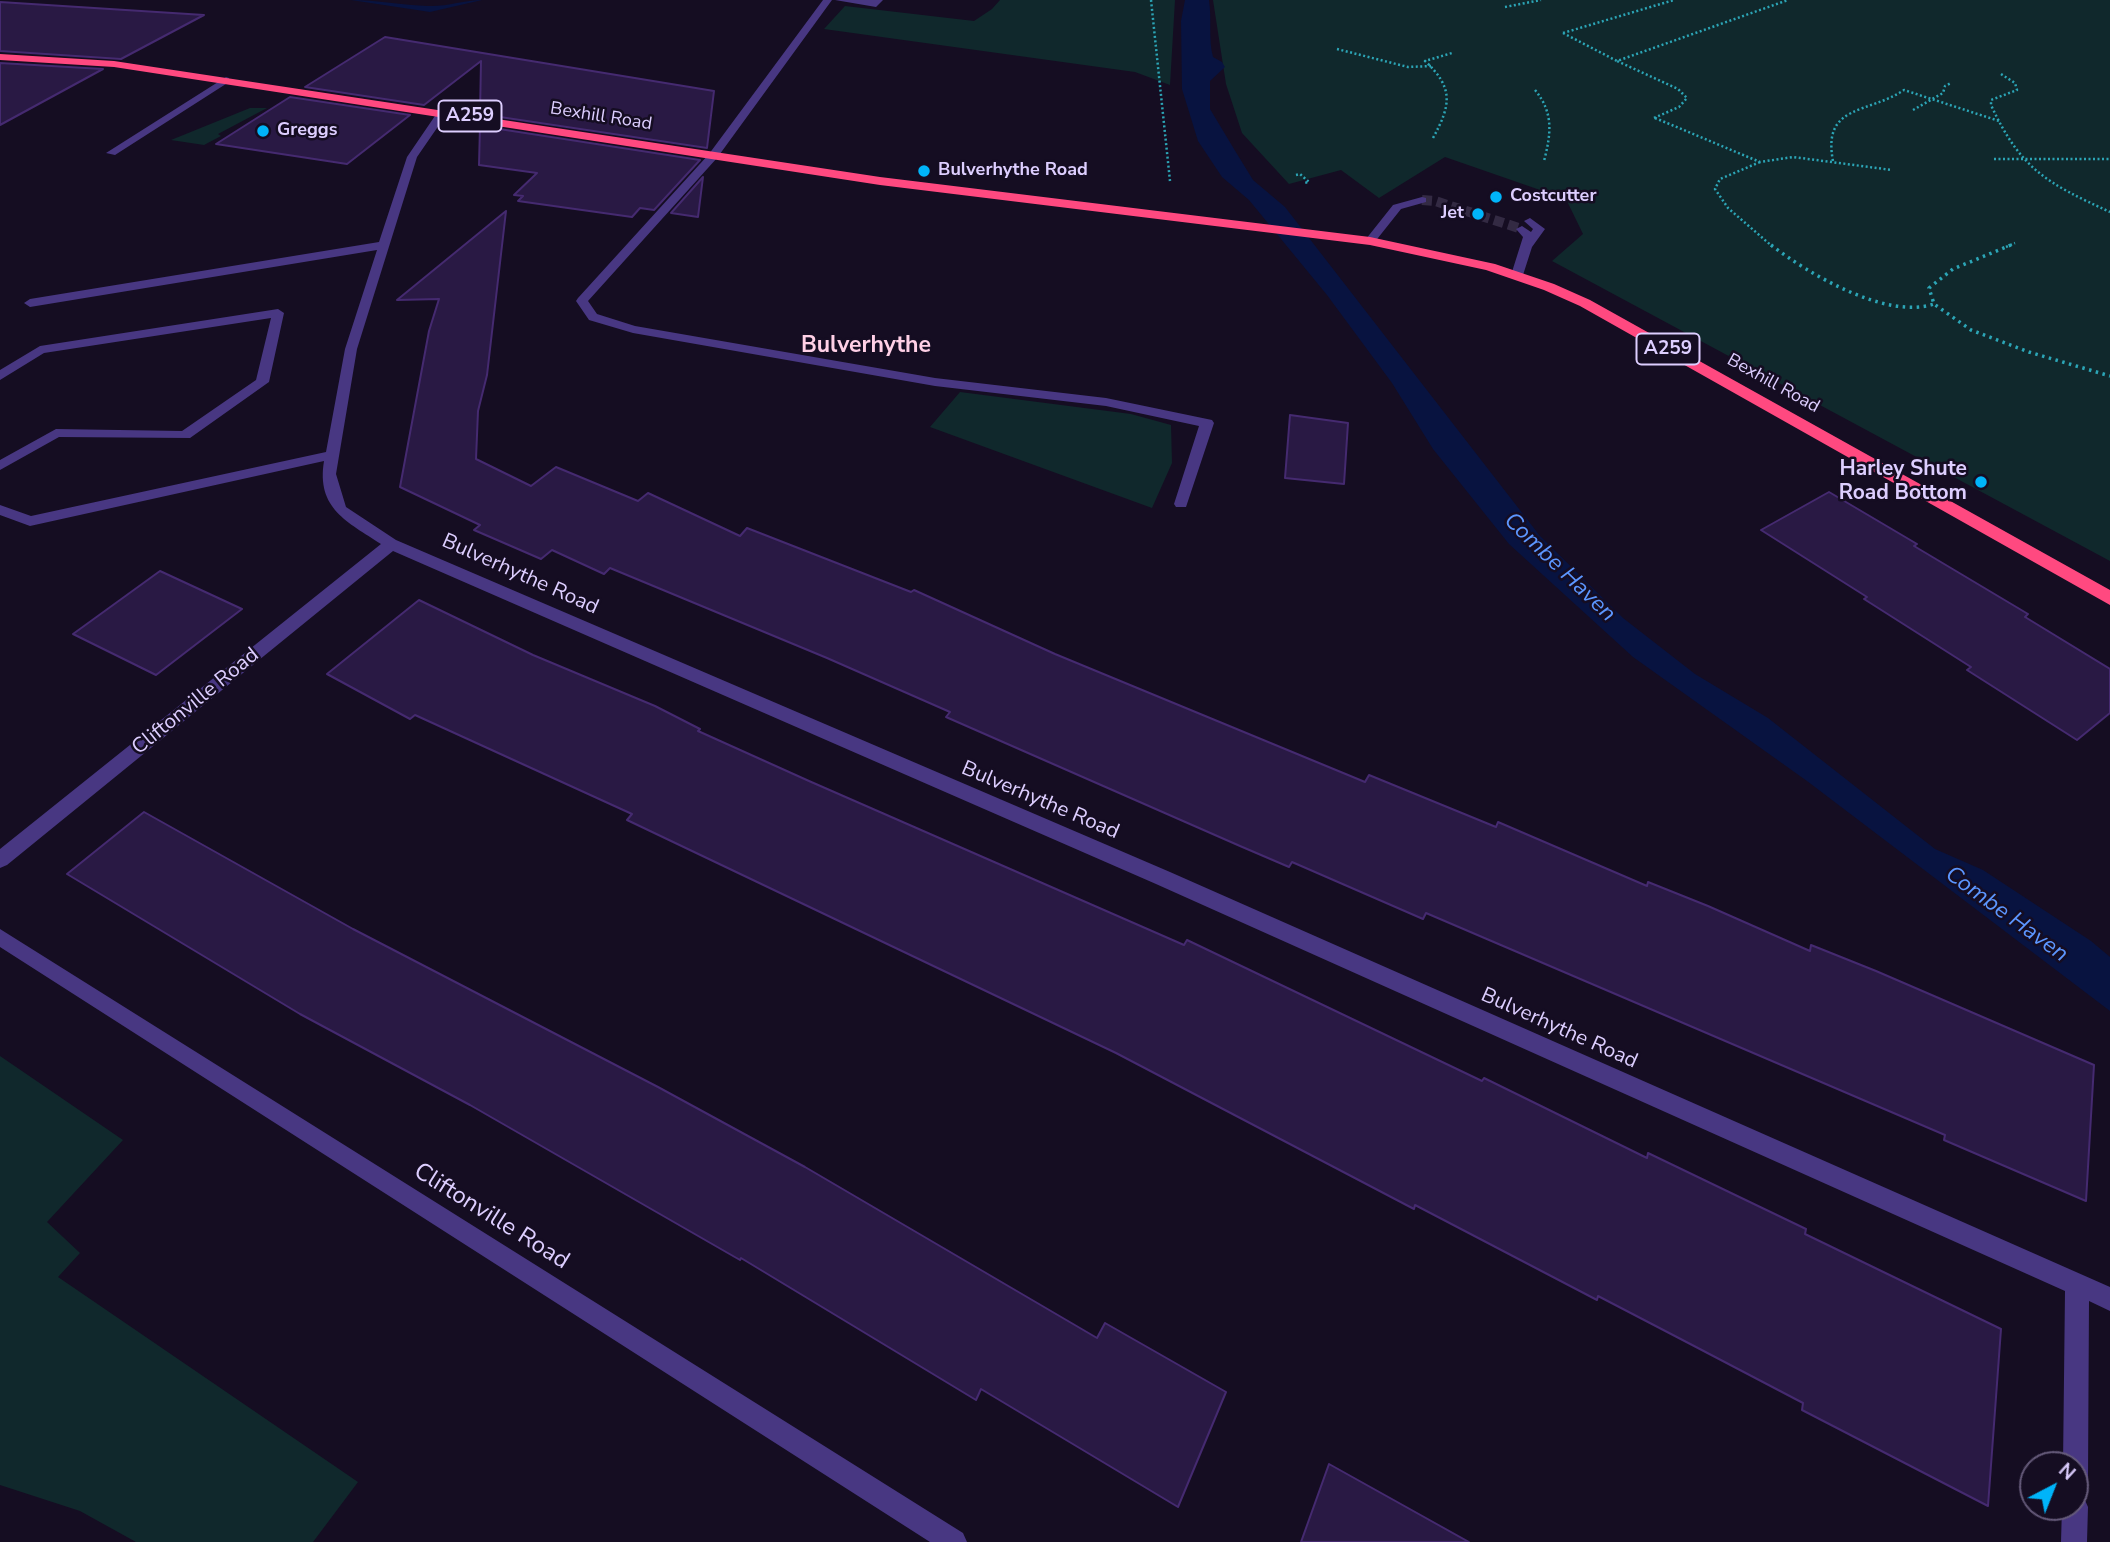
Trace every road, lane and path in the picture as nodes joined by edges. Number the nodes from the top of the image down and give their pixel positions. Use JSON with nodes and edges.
{"nodes":[{"id":1,"x":828,"y":0,"type":"edge"},
{"id":2,"x":839,"y":0,"type":"edge"},
{"id":3,"x":879,"y":0,"type":"edge"},
{"id":4,"x":1151,"y":0,"type":"edge"},
{"id":5,"x":1541,"y":0,"type":"edge"},
{"id":6,"x":1674,"y":0,"type":"edge"},
{"id":7,"x":1788,"y":0,"type":"edge"},
{"id":8,"x":1505,"y":7,"type":"dead end"},
{"id":9,"x":1337,"y":48,"type":"dead end"},
{"id":10,"x":1452,"y":53,"type":"dead end"},
{"id":11,"x":0,"y":57,"type":"edge"},
{"id":12,"x":1617,"y":61,"type":"junction"},
{"id":13,"x":1432,"y":66,"type":"junction"},
{"id":14,"x":2001,"y":74,"type":"dead end"},
{"id":15,"x":226,"y":80,"type":"junction"},
{"id":16,"x":1951,"y":83,"type":"dead end"},
{"id":17,"x":1535,"y":90,"type":"dead end"},
{"id":18,"x":1931,"y":99,"type":"junction"},
{"id":19,"x":1913,"y":110,"type":"dead end"},
{"id":20,"x":443,"y":112,"type":"junction"},
{"id":21,"x":1999,"y":121,"type":"junction"},
{"id":22,"x":1433,"y":138,"type":"dead end"},
{"id":23,"x":111,"y":153,"type":"dead end"},
{"id":24,"x":713,"y":156,"type":"junction"},
{"id":25,"x":1994,"y":159,"type":"dead end"},
{"id":26,"x":2022,"y":159,"type":"junction"},
{"id":27,"x":2110,"y":159,"type":"edge"},
{"id":28,"x":1544,"y":160,"type":"dead end"},
{"id":29,"x":1833,"y":161,"type":"junction"},
{"id":30,"x":1760,"y":162,"type":"junction"},
{"id":31,"x":1892,"y":170,"type":"dead end"},
{"id":32,"x":1296,"y":175,"type":"dead end"},
{"id":33,"x":1304,"y":183,"type":"dead end"},
{"id":34,"x":1432,"y":191,"type":"tunnel mouth"},
{"id":35,"x":1422,"y":200,"type":"tunnel mouth"},
{"id":36,"x":1398,"y":207,"type":"junction"},
{"id":37,"x":2110,"y":212,"type":"edge"},
{"id":38,"x":1174,"y":217,"type":"junction"},
{"id":39,"x":1526,"y":225,"type":"dead end"},
{"id":40,"x":1370,"y":241,"type":"junction"},
{"id":41,"x":2015,"y":243,"type":"dead end"},
{"id":42,"x":384,"y":246,"type":"junction"},
{"id":43,"x":1517,"y":275,"type":"junction"},
{"id":44,"x":30,"y":303,"type":"dead end"},
{"id":45,"x":1934,"y":304,"type":"junction"},
{"id":46,"x":0,"y":376,"type":"edge"},
{"id":47,"x":2110,"y":376,"type":"edge"},
{"id":48,"x":332,"y":455,"type":"junction"},
{"id":49,"x":0,"y":466,"type":"edge"},
{"id":50,"x":1181,"y":504,"type":"dead end"},
{"id":51,"x":0,"y":510,"type":"edge"},
{"id":52,"x":391,"y":544,"type":"junction"},
{"id":53,"x":2110,"y":598,"type":"edge"},
{"id":54,"x":0,"y":860,"type":"edge"},
{"id":55,"x":0,"y":937,"type":"edge"},
{"id":56,"x":2077,"y":1284,"type":"junction"},
{"id":57,"x":2110,"y":1299,"type":"edge"},
{"id":58,"x":2075,"y":1451,"type":"edge"},
{"id":59,"x":2075,"y":1521,"type":"edge"},
{"id":60,"x":954,"y":1542,"type":"edge"},
{"id":61,"x":2074,"y":1542,"type":"edge"}],
"edges":[{"from":1,"to":24,"type":"street"},
{"from":2,"to":3,"type":"street"},
{"from":4,"to":38,"type":"path"},
{"from":5,"to":8,"type":"path"},
{"from":6,"to":12,"type":"path"},
{"from":7,"to":12,"type":"path"},
{"from":9,"to":13,"type":"path"},
{"from":10,"to":13,"type":"path"},
{"from":11,"to":15,"type":"highway","name":"Bexhill Road","number":"A259"},
{"from":12,"to":30,"type":"path"},
{"from":13,"to":22,"type":"path"},
{"from":14,"to":21,"type":"path"},
{"from":15,"to":20,"type":"highway","name":"Bexhill Road","number":"A259"},
{"from":15,"to":23,"type":"street"},
{"from":16,"to":18,"type":"path"},
{"from":17,"to":28,"type":"path"},
{"from":18,"to":19,"type":"path"},
{"from":18,"to":21,"type":"path"},
{"from":18,"to":29,"type":"path"},
{"from":20,"to":24,"type":"highway","name":"Bexhill Road","number":"A259"},
{"from":20,"to":42,"type":"street","name":"Bulverhythe Road"},
{"from":21,"to":26,"type":"path"},
{"from":24,"to":38,"type":"highway","name":"Bexhill Road","number":"A259"},
{"from":24,"to":50,"type":"street"},
{"from":25,"to":26,"type":"path"},
{"from":26,"to":27,"type":"path"},
{"from":26,"to":37,"type":"path"},
{"from":29,"to":30,"type":"path"},
{"from":29,"to":31,"type":"path"},
{"from":30,"to":45,"type":"path"},
{"from":32,"to":33,"type":"path"},
{"from":34,"to":36,"type":"street"},
{"from":35,"to":36,"type":"street"},
{"from":36,"to":40,"type":"street"},
{"from":38,"to":40,"type":"highway","name":"Bexhill Road","number":"A259"},
{"from":39,"to":43,"type":"street"},
{"from":40,"to":43,"type":"highway","name":"Bexhill Road","number":"A259"},
{"from":41,"to":45,"type":"path"},
{"from":42,"to":44,"type":"street"},
{"from":42,"to":48,"type":"street","name":"Bulverhythe Road"},
{"from":43,"to":53,"type":"highway","name":"Bexhill Road","number":"A259"},
{"from":45,"to":47,"type":"path"},
{"from":46,"to":49,"type":"street"},
{"from":48,"to":51,"type":"street"},
{"from":48,"to":52,"type":"street","name":"Bulverhythe Road"},
{"from":52,"to":54,"type":"street","name":"Cliftonville Road"},
{"from":52,"to":56,"type":"street","name":"Bulverhythe Road"},
{"from":55,"to":60,"type":"street","name":"Cliftonville Road"},
{"from":56,"to":57,"type":"street","name":"Bulverhythe Road"},
{"from":56,"to":58,"type":"street"},
{"from":59,"to":61,"type":"street"}]}
